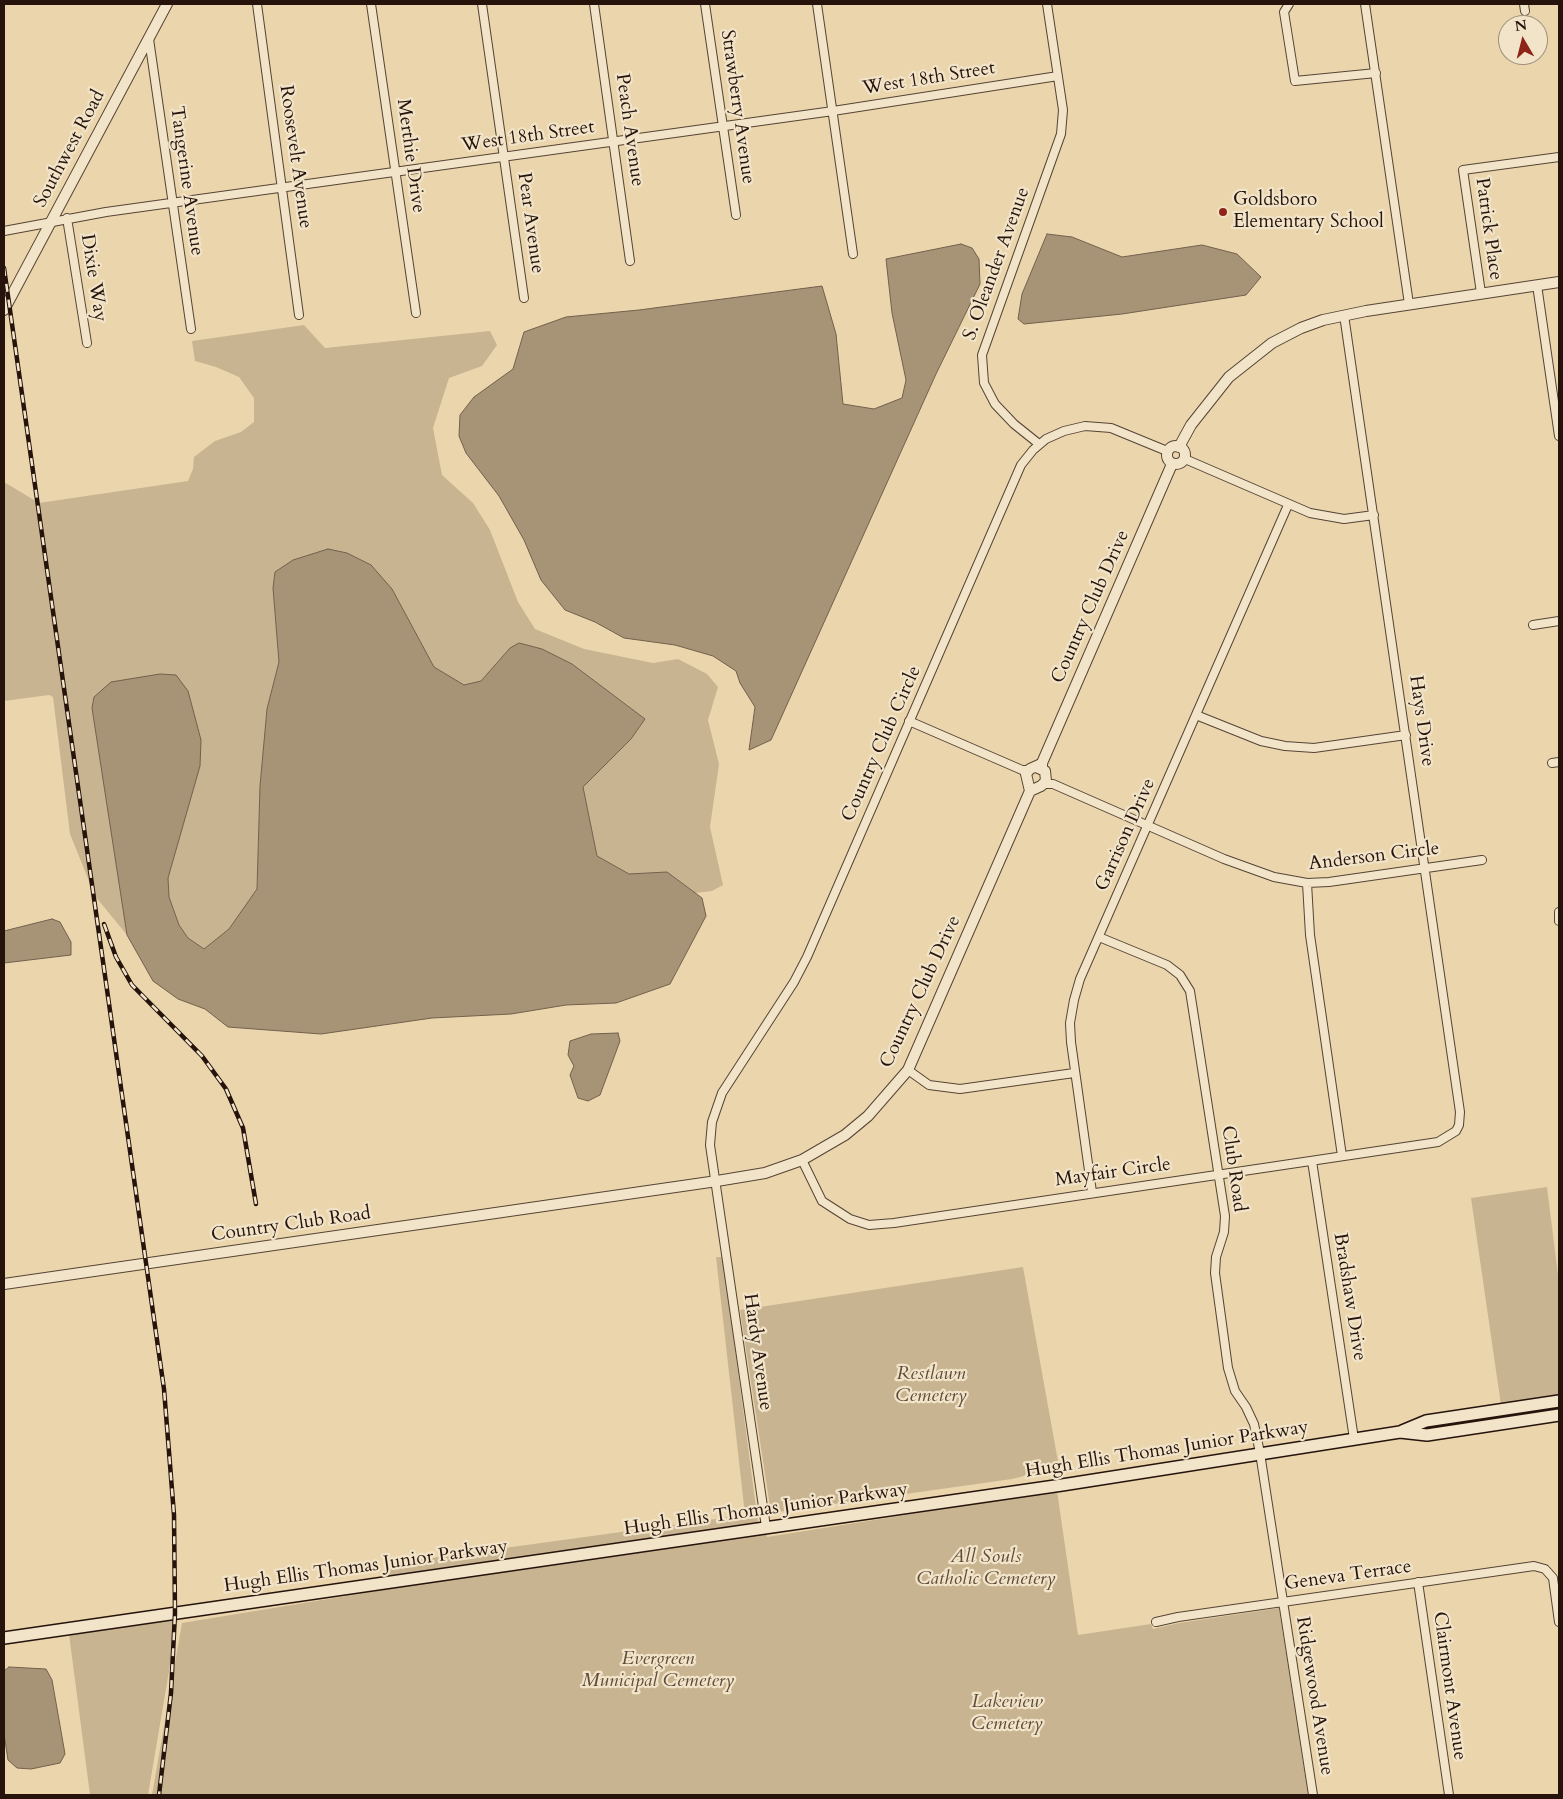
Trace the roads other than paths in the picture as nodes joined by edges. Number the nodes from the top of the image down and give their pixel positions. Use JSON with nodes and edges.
{"nodes":[{"id":1,"x":167,"y":4,"type":"edge"},
{"id":2,"x":257,"y":4,"type":"edge"},
{"id":3,"x":371,"y":4,"type":"edge"},
{"id":4,"x":482,"y":4,"type":"edge"},
{"id":5,"x":594,"y":4,"type":"edge"},
{"id":6,"x":706,"y":4,"type":"edge"},
{"id":7,"x":817,"y":4,"type":"edge"},
{"id":8,"x":1047,"y":4,"type":"edge"},
{"id":9,"x":1289,"y":4,"type":"edge"},
{"id":10,"x":1365,"y":4,"type":"edge"},
{"id":11,"x":148,"y":39,"type":"junction"},
{"id":12,"x":1376,"y":73,"type":"junction"},
{"id":13,"x":1058,"y":76,"type":"junction"},
{"id":14,"x":833,"y":111,"type":"junction"},
{"id":15,"x":724,"y":126,"type":"junction"},
{"id":16,"x":614,"y":142,"type":"junction"},
{"id":17,"x":504,"y":157,"type":"junction"},
{"id":18,"x":1559,"y":157,"type":"edge"},
{"id":19,"x":396,"y":173,"type":"junction"},
{"id":20,"x":284,"y":188,"type":"junction"},
{"id":21,"x":173,"y":204,"type":"junction"},
{"id":22,"x":736,"y":215,"type":"dead end"},
{"id":23,"x":67,"y":218,"type":"junction"},
{"id":24,"x":51,"y":222,"type":"junction"},
{"id":25,"x":4,"y":231,"type":"edge"},
{"id":26,"x":853,"y":254,"type":"dead end"},
{"id":27,"x":630,"y":261,"type":"dead end"},
{"id":28,"x":1559,"y":282,"type":"edge"},
{"id":29,"x":1537,"y":285,"type":"junction"},
{"id":30,"x":1481,"y":293,"type":"junction"},
{"id":31,"x":524,"y":298,"type":"dead end"},
{"id":32,"x":1410,"y":304,"type":"junction"},
{"id":33,"x":4,"y":310,"type":"edge"},
{"id":34,"x":416,"y":313,"type":"dead end"},
{"id":35,"x":299,"y":315,"type":"dead end"},
{"id":36,"x":1344,"y":315,"type":"junction"},
{"id":37,"x":191,"y":329,"type":"dead end"},
{"id":38,"x":87,"y":343,"type":"dead end"},
{"id":39,"x":1559,"y":436,"type":"edge"},
{"id":40,"x":1039,"y":444,"type":"junction"},
{"id":41,"x":1179,"y":447,"type":"junction"},
{"id":42,"x":1167,"y":451,"type":"junction"},
{"id":43,"x":1185,"y":459,"type":"junction"},
{"id":44,"x":1172,"y":464,"type":"junction"},
{"id":45,"x":1288,"y":505,"type":"junction"},
{"id":46,"x":1374,"y":515,"type":"junction"},
{"id":47,"x":1559,"y":621,"type":"edge"},
{"id":48,"x":1534,"y":625,"type":"dead end"},
{"id":49,"x":1196,"y":715,"type":"junction"},
{"id":50,"x":909,"y":721,"type":"junction"},
{"id":51,"x":1406,"y":735,"type":"junction"},
{"id":52,"x":1036,"y":777,"type":"junction"},
{"id":53,"x":1148,"y":825,"type":"junction"},
{"id":54,"x":1482,"y":860,"type":"dead end"},
{"id":55,"x":1426,"y":868,"type":"junction"},
{"id":56,"x":1307,"y":883,"type":"junction"},
{"id":57,"x":1559,"y":912,"type":"edge"},
{"id":58,"x":1559,"y":921,"type":"edge"},
{"id":59,"x":1099,"y":937,"type":"junction"},
{"id":60,"x":908,"y":1070,"type":"junction"},
{"id":61,"x":1074,"y":1073,"type":"junction"},
{"id":62,"x":1456,"y":1131,"type":"joint"},
{"id":63,"x":1342,"y":1156,"type":"junction"},
{"id":64,"x":802,"y":1160,"type":"junction"},
{"id":65,"x":1312,"y":1161,"type":"junction"},
{"id":66,"x":1218,"y":1174,"type":"junction"},
{"id":67,"x":716,"y":1181,"type":"junction"},
{"id":68,"x":1092,"y":1192,"type":"junction"},
{"id":69,"x":584,"y":1201,"type":"joint"},
{"id":70,"x":4,"y":1284,"type":"edge"},
{"id":71,"x":1559,"y":1401,"type":"edge"},
{"id":72,"x":1559,"y":1415,"type":"edge"},
{"id":73,"x":1400,"y":1432,"type":"junction"},
{"id":74,"x":1354,"y":1439,"type":"junction"},
{"id":75,"x":1260,"y":1454,"type":"junction"},
{"id":76,"x":766,"y":1527,"type":"junction"},
{"id":77,"x":1418,"y":1582,"type":"junction"},
{"id":78,"x":1283,"y":1602,"type":"junction"},
{"id":79,"x":1156,"y":1622,"type":"dead end"},
{"id":80,"x":1559,"y":1622,"type":"edge"},
{"id":81,"x":4,"y":1638,"type":"edge"},
{"id":82,"x":1313,"y":1795,"type":"edge"},
{"id":83,"x":1449,"y":1795,"type":"edge"}],
"edges":[{"from":1,"to":11,"type":"street","name":"Southwest Road"},
{"from":2,"to":20,"type":"street","name":"Roosevelt Avenue"},
{"from":3,"to":19,"type":"street","name":"Merthie Drive"},
{"from":4,"to":17,"type":"street","name":"Pear Avenue"},
{"from":5,"to":16,"type":"street","name":"Peach Avenue"},
{"from":6,"to":15,"type":"street","name":"Strawberry Avenue"},
{"from":7,"to":14,"type":"street"},
{"from":8,"to":13,"type":"street","name":"S. Oleander Avenue"},
{"from":9,"to":12,"type":"street"},
{"from":10,"to":12,"type":"street"},
{"from":11,"to":21,"type":"street","name":"Tangerine Avenue"},
{"from":11,"to":24,"type":"street","name":"Southwest Road"},
{"from":12,"to":32,"type":"street"},
{"from":13,"to":14,"type":"street","name":"West 18th Street"},
{"from":13,"to":40,"type":"street","name":"S. Oleander Avenue"},
{"from":14,"to":15,"type":"street","name":"West 18th Street"},
{"from":14,"to":26,"type":"street"},
{"from":15,"to":16,"type":"street","name":"West 18th Street"},
{"from":15,"to":22,"type":"street","name":"Strawberry Avenue"},
{"from":16,"to":17,"type":"street","name":"West 18th Street"},
{"from":16,"to":27,"type":"street","name":"Peach Avenue"},
{"from":17,"to":19,"type":"street","name":"West 18th Street"},
{"from":17,"to":31,"type":"street","name":"Pear Avenue"},
{"from":18,"to":30,"type":"street","name":"Patrick Place"},
{"from":19,"to":20,"type":"street","name":"West 18th Street"},
{"from":19,"to":34,"type":"street","name":"Merthie Drive"},
{"from":20,"to":21,"type":"street","name":"West 18th Street"},
{"from":20,"to":35,"type":"street","name":"Roosevelt Avenue"},
{"from":21,"to":23,"type":"street","name":"West 18th Street"},
{"from":21,"to":37,"type":"street","name":"Tangerine Avenue"},
{"from":23,"to":24,"type":"street","name":"West 18th Street"},
{"from":23,"to":38,"type":"street","name":"Dixie Way"},
{"from":24,"to":25,"type":"street","name":"West 18th Street"},
{"from":24,"to":33,"type":"street","name":"Southwest Road"},
{"from":28,"to":29,"type":"street"},
{"from":29,"to":30,"type":"street"},
{"from":29,"to":39,"type":"street"},
{"from":30,"to":32,"type":"street"},
{"from":32,"to":36,"type":"street"},
{"from":36,"to":41,"type":"street"},
{"from":36,"to":46,"type":"street","name":"Hays Drive"},
{"from":40,"to":42,"type":"street","name":"Country Club Circle"},
{"from":40,"to":50,"type":"street","name":"Country Club Circle"},
{"from":41,"to":42,"type":"street"},
{"from":41,"to":43,"type":"street"},
{"from":42,"to":44,"type":"street"},
{"from":43,"to":44,"type":"street"},
{"from":43,"to":45,"type":"street"},
{"from":44,"to":52,"type":"street","name":"Country Club Drive"},
{"from":45,"to":46,"type":"street"},
{"from":45,"to":49,"type":"street","name":"Garrison Drive"},
{"from":46,"to":51,"type":"street","name":"Hays Drive"},
{"from":47,"to":48,"type":"street"},
{"from":49,"to":51,"type":"street"},
{"from":49,"to":53,"type":"street","name":"Garrison Drive"},
{"from":50,"to":52,"type":"street","name":"Anderson Circle"},
{"from":50,"to":67,"type":"street","name":"Country Club Circle"},
{"from":51,"to":55,"type":"street","name":"Hays Drive"},
{"from":52,"to":53,"type":"street","name":"Anderson Circle"},
{"from":52,"to":60,"type":"street","name":"Country Club Drive"},
{"from":53,"to":56,"type":"street","name":"Anderson Circle"},
{"from":53,"to":59,"type":"street","name":"Garrison Drive"},
{"from":54,"to":55,"type":"street","name":"Anderson Circle"},
{"from":55,"to":56,"type":"street","name":"Anderson Circle"},
{"from":55,"to":62,"type":"street","name":"Hays Drive"},
{"from":56,"to":63,"type":"street"},
{"from":57,"to":58,"type":"street"},
{"from":59,"to":61,"type":"street","name":"Garrison Drive"},
{"from":59,"to":66,"type":"street","name":"Club Road"},
{"from":60,"to":61,"type":"street"},
{"from":60,"to":64,"type":"street","name":"Country Club Drive"},
{"from":61,"to":68,"type":"street","name":"Garrison Drive"},
{"from":62,"to":63,"type":"street","name":"Mayfair Circle"},
{"from":63,"to":65,"type":"street","name":"Mayfair Circle"},
{"from":64,"to":67,"type":"street","name":"Country Club Drive"},
{"from":64,"to":68,"type":"street","name":"Mayfair Circle"},
{"from":65,"to":66,"type":"street","name":"Mayfair Circle"},
{"from":65,"to":74,"type":"street","name":"Bradshaw Drive"},
{"from":66,"to":68,"type":"street","name":"Mayfair Circle"},
{"from":66,"to":75,"type":"street","name":"Club Road"},
{"from":67,"to":69,"type":"street","name":"Country Club Drive"},
{"from":67,"to":76,"type":"street","name":"Hardy Avenue"},
{"from":69,"to":70,"type":"street","name":"Country Club Road"},
{"from":71,"to":73,"type":"main road","name":"Hugh Ellis Thomas Junior Parkway"},
{"from":72,"to":73,"type":"main road","name":"Hugh Ellis Thomas Junior Parkway"},
{"from":73,"to":74,"type":"main road","name":"Hugh Ellis Thomas Junior Parkway"},
{"from":74,"to":75,"type":"main road","name":"Hugh Ellis Thomas Junior Parkway"},
{"from":75,"to":76,"type":"main road","name":"Hugh Ellis Thomas Junior Parkway"},
{"from":75,"to":78,"type":"street","name":"Ridgewood Avenue"},
{"from":76,"to":81,"type":"main road","name":"Hugh Ellis Thomas Junior Parkway"},
{"from":77,"to":78,"type":"street","name":"Geneva Terrace"},
{"from":77,"to":80,"type":"street","name":"Geneva Terrace"},
{"from":77,"to":83,"type":"street","name":"Clairmont Avenue"},
{"from":78,"to":79,"type":"street","name":"Geneva Terrace"},
{"from":78,"to":82,"type":"street","name":"Ridgewood Avenue"}]}
